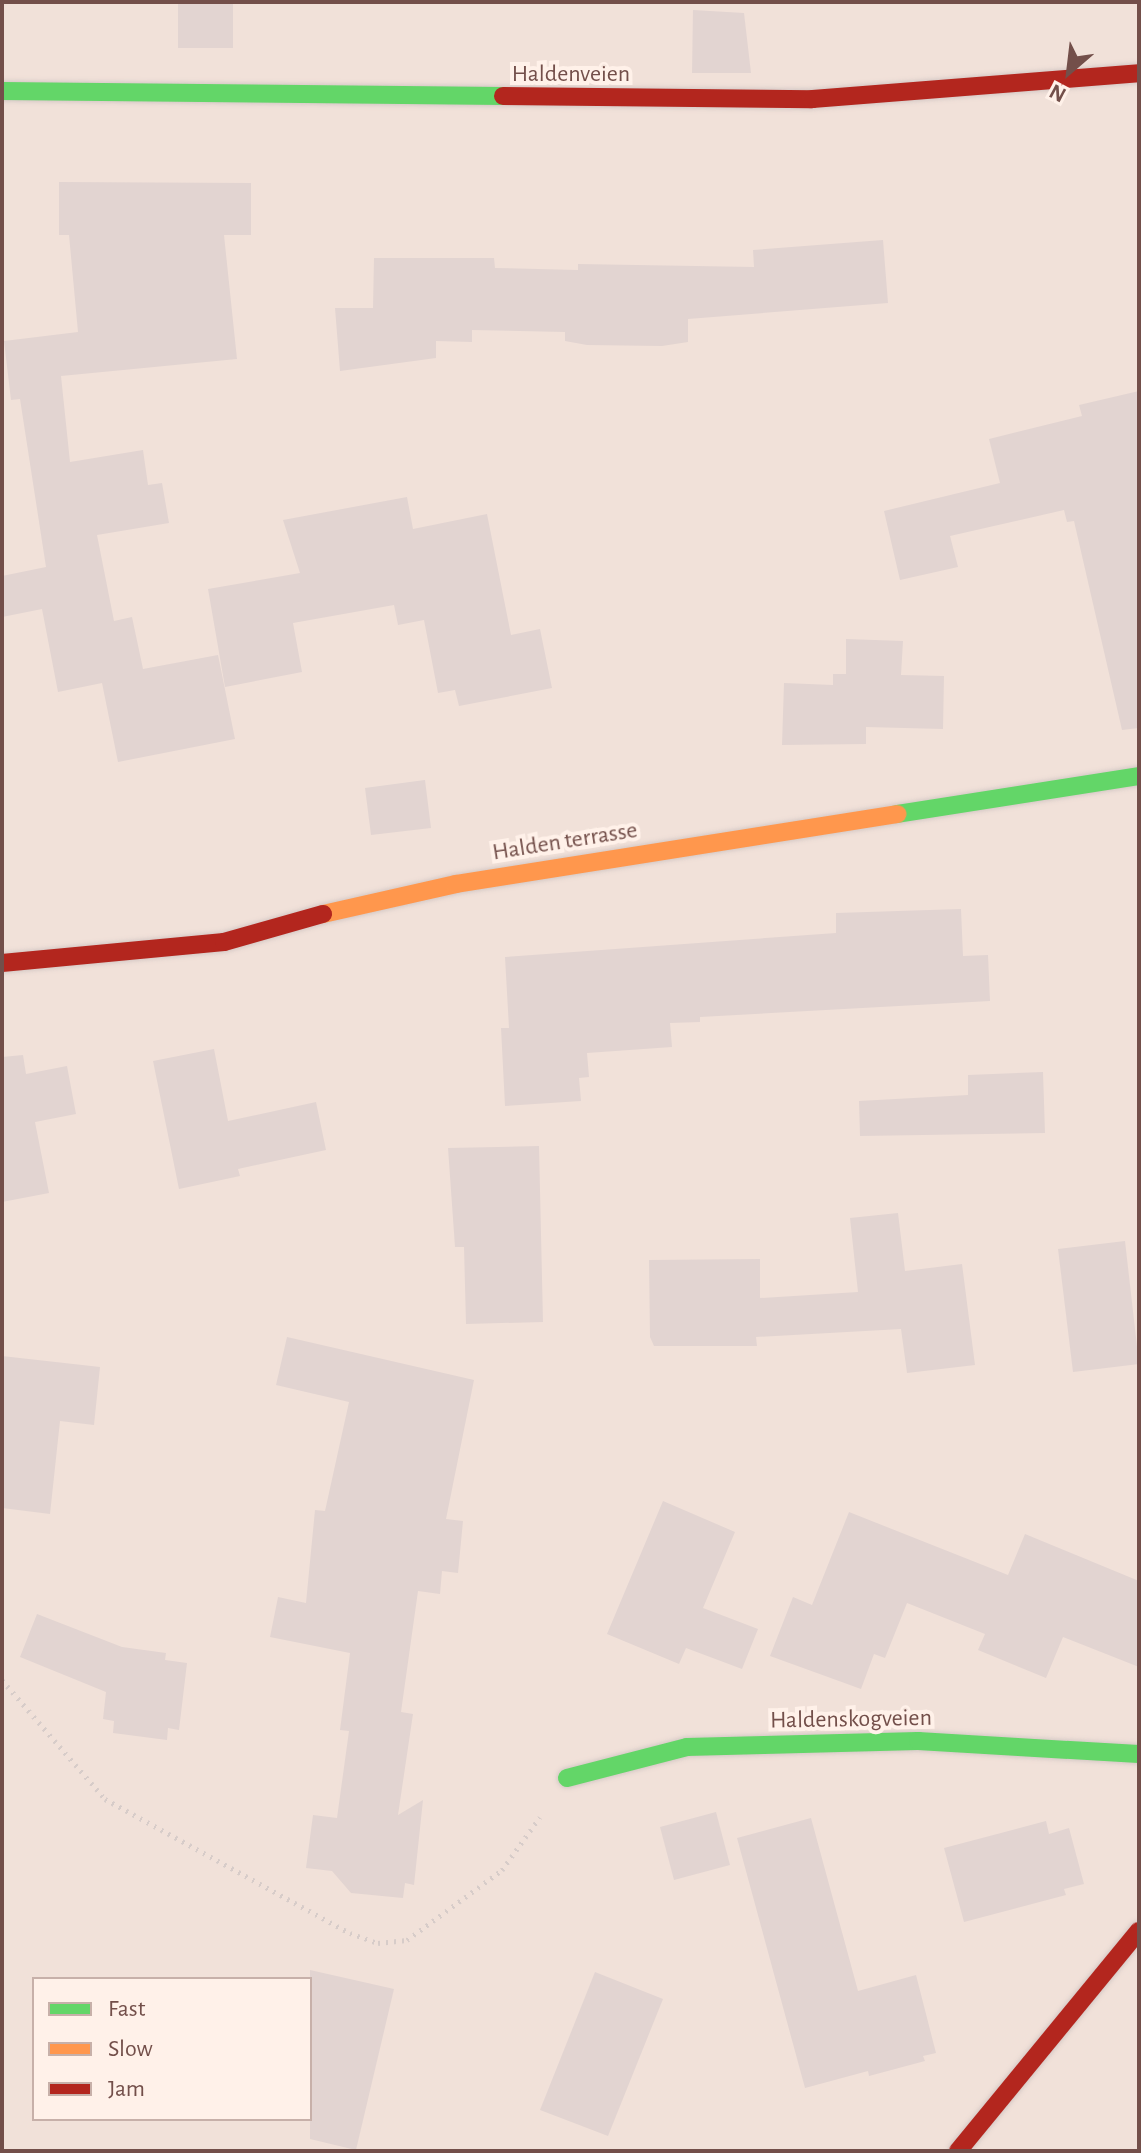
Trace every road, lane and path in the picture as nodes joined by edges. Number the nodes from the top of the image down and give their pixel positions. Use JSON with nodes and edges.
{"nodes":[{"id":1,"x":1139,"y":73,"type":"edge"},
{"id":2,"x":2,"y":91,"type":"edge"},
{"id":3,"x":1139,"y":776,"type":"edge"},
{"id":4,"x":2,"y":963,"type":"edge"},
{"id":5,"x":2,"y":1680,"type":"edge"},
{"id":6,"x":1139,"y":1754,"type":"edge"},
{"id":7,"x":567,"y":1778,"type":"joint"},
{"id":8,"x":1139,"y":1931,"type":"edge"},
{"id":9,"x":958,"y":2151,"type":"edge"}],
"edges":[{"from":1,"to":2,"type":"street","name":"Haldenveien"},
{"from":3,"to":4,"type":"street","name":"Halden terrasse"},
{"from":5,"to":7,"type":"path"},
{"from":6,"to":7,"type":"street","name":"Haldenskogveien"},
{"from":8,"to":9,"type":"street"}]}
